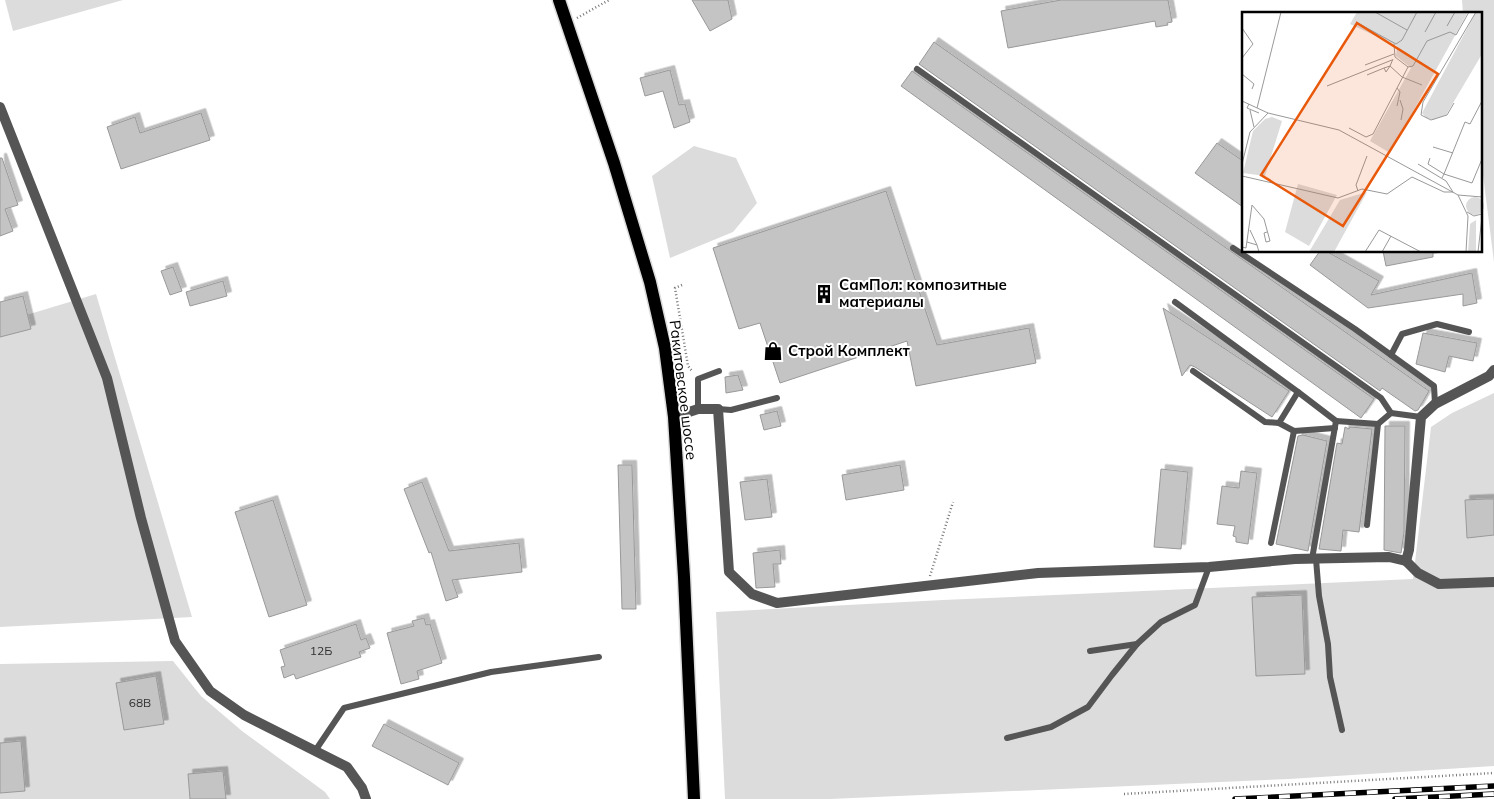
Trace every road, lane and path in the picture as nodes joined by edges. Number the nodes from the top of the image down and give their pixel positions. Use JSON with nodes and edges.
{"nodes":[{"id":1,"x":559,"y":0,"type":"edge"},
{"id":2,"x":609,"y":0,"type":"edge"},
{"id":3,"x":567,"y":23,"type":"junction"},
{"id":4,"x":918,"y":69,"type":"dead end"},
{"id":5,"x":0,"y":107,"type":"edge"},
{"id":6,"x":1233,"y":248,"type":"dead end"},
{"id":7,"x":682,"y":285,"type":"dead end"},
{"id":8,"x":1175,"y":302,"type":"dead end"},
{"id":9,"x":1469,"y":332,"type":"dead end"},
{"id":10,"x":1391,"y":355,"type":"junction"},
{"id":11,"x":1494,"y":370,"type":"edge"},
{"id":12,"x":719,"y":371,"type":"dead end"},
{"id":13,"x":1193,"y":371,"type":"dead end"},
{"id":14,"x":698,"y":379,"type":"junction"},
{"id":15,"x":1298,"y":392,"type":"junction"},
{"id":16,"x":777,"y":398,"type":"dead end"},
{"id":17,"x":1435,"y":404,"type":"junction"},
{"id":18,"x":698,"y":409,"type":"junction"},
{"id":19,"x":718,"y":410,"type":"junction"},
{"id":20,"x":1391,"y":413,"type":"junction"},
{"id":21,"x":674,"y":417,"type":"junction"},
{"id":22,"x":1421,"y":417,"type":"junction"},
{"id":23,"x":1279,"y":424,"type":"junction"},
{"id":24,"x":1378,"y":424,"type":"junction"},
{"id":25,"x":1335,"y":425,"type":"junction"},
{"id":26,"x":1294,"y":431,"type":"junction"},
{"id":27,"x":953,"y":502,"type":"dead end"},
{"id":28,"x":1368,"y":525,"type":"dead end"},
{"id":29,"x":1270,"y":543,"type":"dead end"},
{"id":30,"x":1314,"y":559,"type":"junction"},
{"id":31,"x":1406,"y":561,"type":"junction"},
{"id":32,"x":1209,"y":567,"type":"junction"},
{"id":33,"x":1494,"y":582,"type":"edge"},
{"id":34,"x":926,"y":586,"type":"junction"},
{"id":35,"x":1137,"y":644,"type":"junction"},
{"id":36,"x":1090,"y":651,"type":"dead end"},
{"id":37,"x":599,"y":657,"type":"dead end"},
{"id":38,"x":1342,"y":730,"type":"dead end"},
{"id":39,"x":1007,"y":738,"type":"dead end"},
{"id":40,"x":315,"y":751,"type":"junction"},
{"id":41,"x":1494,"y":773,"type":"edge"},
{"id":42,"x":1124,"y":794,"type":"dead end"},
{"id":43,"x":366,"y":799,"type":"edge"},
{"id":44,"x":694,"y":799,"type":"edge"}],
"edges":[{"from":1,"to":3,"type":"main road","name":"Ракитовское шоссе"},
{"from":2,"to":3,"type":"path"},
{"from":3,"to":21,"type":"main road","name":"Ракитовское шоссе"},
{"from":4,"to":20,"type":"lane"},
{"from":5,"to":40,"type":"street"},
{"from":6,"to":10,"type":"lane"},
{"from":7,"to":14,"type":"path"},
{"from":8,"to":15,"type":"lane"},
{"from":9,"to":10,"type":"lane"},
{"from":10,"to":17,"type":"lane"},
{"from":11,"to":17,"type":"street"},
{"from":12,"to":14,"type":"lane"},
{"from":13,"to":23,"type":"lane"},
{"from":14,"to":18,"type":"lane"},
{"from":15,"to":23,"type":"lane"},
{"from":15,"to":25,"type":"lane"},
{"from":16,"to":19,"type":"lane"},
{"from":17,"to":22,"type":"street"},
{"from":18,"to":19,"type":"street"},
{"from":18,"to":21,"type":"street"},
{"from":19,"to":34,"type":"street"},
{"from":20,"to":22,"type":"lane"},
{"from":20,"to":24,"type":"lane"},
{"from":21,"to":44,"type":"main road","name":"Ракитовское шоссе"},
{"from":22,"to":31,"type":"street"},
{"from":23,"to":26,"type":"lane"},
{"from":24,"to":25,"type":"lane"},
{"from":24,"to":28,"type":"lane"},
{"from":25,"to":26,"type":"lane"},
{"from":25,"to":30,"type":"lane"},
{"from":26,"to":29,"type":"lane"},
{"from":27,"to":34,"type":"path"},
{"from":30,"to":31,"type":"street"},
{"from":30,"to":32,"type":"street"},
{"from":30,"to":38,"type":"lane"},
{"from":31,"to":33,"type":"street"},
{"from":32,"to":34,"type":"street"},
{"from":32,"to":35,"type":"lane"},
{"from":35,"to":36,"type":"lane"},
{"from":35,"to":39,"type":"lane"},
{"from":37,"to":40,"type":"lane"},
{"from":40,"to":43,"type":"street"},
{"from":41,"to":42,"type":"path"}]}
